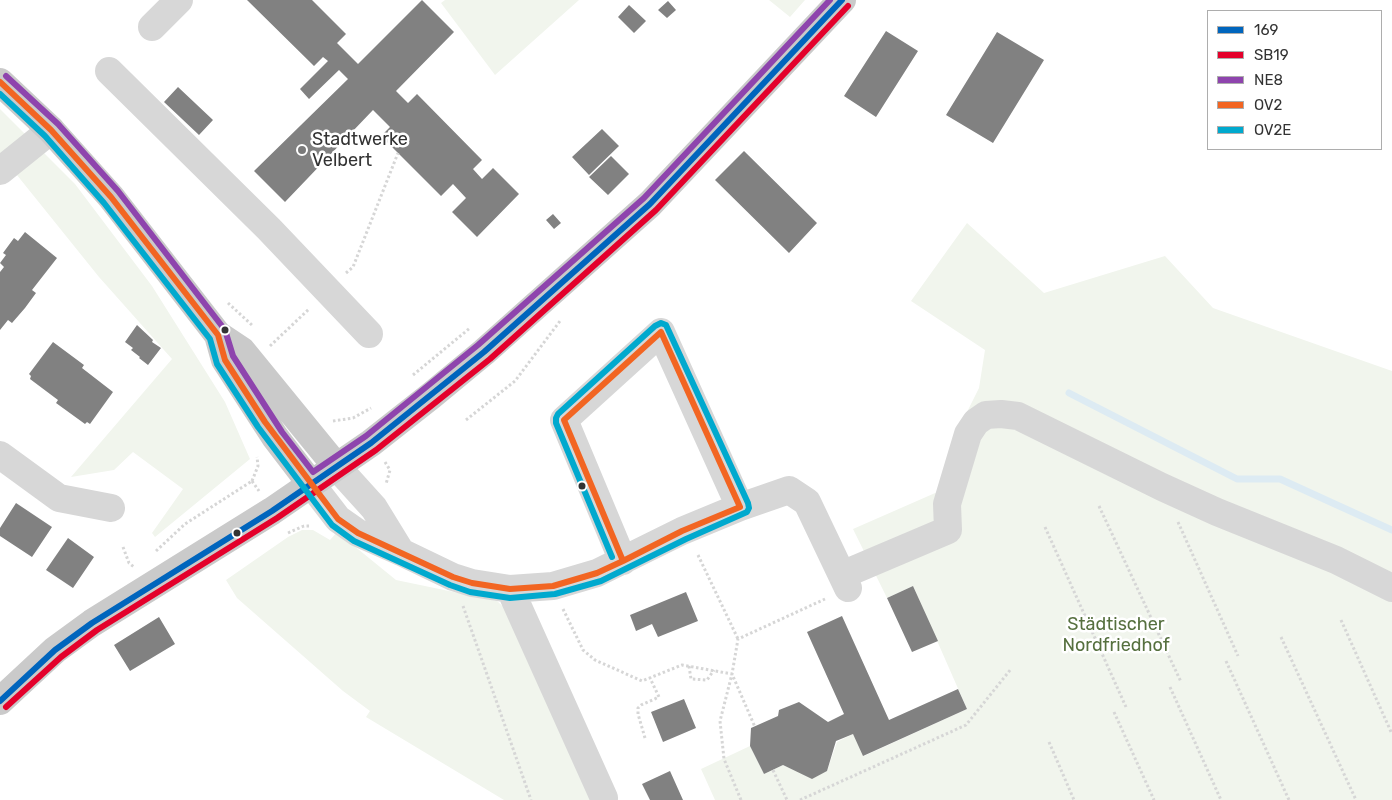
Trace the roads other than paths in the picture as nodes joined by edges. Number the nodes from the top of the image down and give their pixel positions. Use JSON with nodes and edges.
{"nodes":[{"id":1,"x":179,"y":0,"type":"edge"},
{"id":2,"x":842,"y":0,"type":"edge"},
{"id":3,"x":152,"y":27,"type":"dead end"},
{"id":4,"x":110,"y":71,"type":"dead end"},
{"id":5,"x":0,"y":82,"type":"edge"},
{"id":6,"x":51,"y":130,"type":"junction"},
{"id":7,"x":0,"y":171,"type":"edge"},
{"id":8,"x":369,"y":334,"type":"dead end"},
{"id":9,"x":218,"y":335,"type":"junction"},
{"id":10,"x":0,"y":455,"type":"edge"},
{"id":11,"x":336,"y":466,"type":"junction"},
{"id":12,"x":311,"y":484,"type":"junction"},
{"id":13,"x":740,"y":507,"type":"junction"},
{"id":14,"x":111,"y":508,"type":"dead end"},
{"id":15,"x":401,"y":552,"type":"junction"},
{"id":16,"x":623,"y":561,"type":"junction"},
{"id":17,"x":1392,"y":588,"type":"edge"},
{"id":18,"x":510,"y":589,"type":"junction"},
{"id":19,"x":0,"y":701,"type":"edge"},
{"id":20,"x":604,"y":798,"type":"dead end"}],
"edges":[{"from":1,"to":3,"type":"street"},
{"from":2,"to":11,"type":"main road"},
{"from":4,"to":8,"type":"street"},
{"from":5,"to":6,"type":"main road"},
{"from":6,"to":7,"type":"street"},
{"from":6,"to":9,"type":"main road"},
{"from":9,"to":11,"type":"main road"},
{"from":9,"to":12,"type":"main road"},
{"from":10,"to":14,"type":"street"},
{"from":11,"to":12,"type":"main road"},
{"from":11,"to":15,"type":"street"},
{"from":12,"to":15,"type":"street"},
{"from":12,"to":19,"type":"main road"},
{"from":13,"to":16,"type":"street"},
{"from":13,"to":16,"type":"street"},
{"from":13,"to":17,"type":"street"},
{"from":15,"to":18,"type":"street"},
{"from":16,"to":18,"type":"street"},
{"from":18,"to":20,"type":"street"}]}
